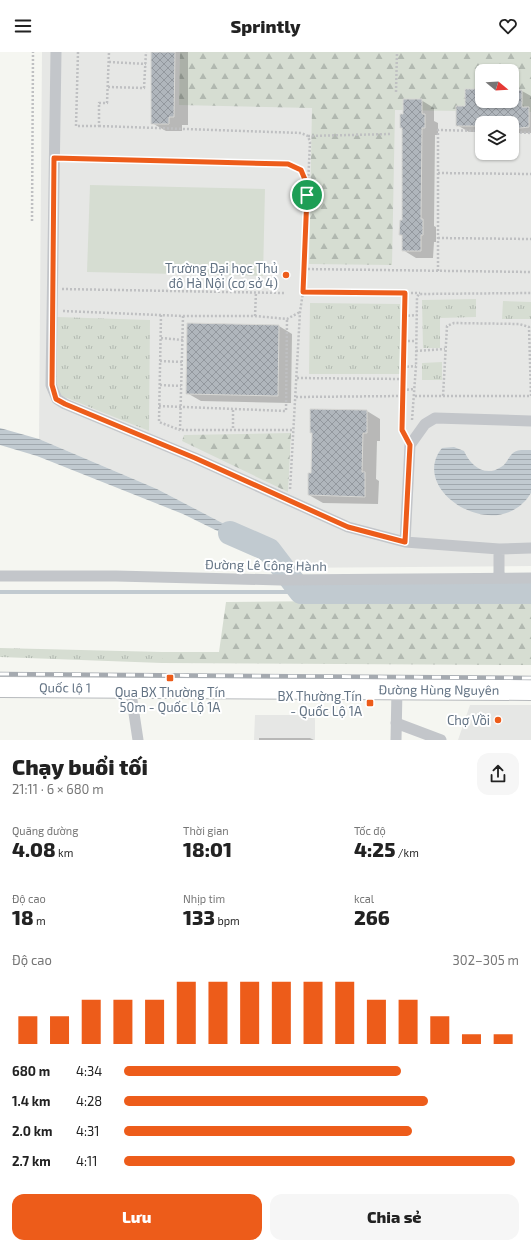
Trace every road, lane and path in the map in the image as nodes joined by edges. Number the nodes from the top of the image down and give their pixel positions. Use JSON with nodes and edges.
{"nodes":[{"id":1,"x":33,"y":52,"type":"edge"},
{"id":2,"x":56,"y":52,"type":"edge"},
{"id":3,"x":78,"y":52,"type":"edge"},
{"id":4,"x":109,"y":52,"type":"edge"},
{"id":5,"x":146,"y":52,"type":"edge"},
{"id":6,"x":398,"y":52,"type":"edge"},
{"id":7,"x":109,"y":62,"type":"junction"},
{"id":8,"x":146,"y":64,"type":"junction"},
{"id":9,"x":108,"y":87,"type":"junction"},
{"id":10,"x":396,"y":92,"type":"dead end"},
{"id":11,"x":99,"y":126,"type":"junction"},
{"id":12,"x":475,"y":131,"type":"edge"},
{"id":13,"x":519,"y":132,"type":"edge"},
{"id":14,"x":531,"y":133,"type":"edge"},
{"id":15,"x":392,"y":134,"type":"dead end"},
{"id":16,"x":308,"y":136,"type":"junction"},
{"id":17,"x":54,"y":158,"type":"junction"},
{"id":18,"x":438,"y":173,"type":"junction"},
{"id":19,"x":531,"y":174,"type":"edge"},
{"id":20,"x":307,"y":195,"type":"junction"},
{"id":21,"x":32,"y":221,"type":"dead end"},
{"id":22,"x":438,"y":238,"type":"junction"},
{"id":23,"x":531,"y":239,"type":"edge"},
{"id":24,"x":304,"y":269,"type":"junction"},
{"id":25,"x":438,"y":271,"type":"junction"},
{"id":26,"x":531,"y":272,"type":"edge"},
{"id":27,"x":53,"y":289,"type":"junction"},
{"id":28,"x":256,"y":292,"type":"junction"},
{"id":29,"x":303,"y":292,"type":"junction"},
{"id":30,"x":531,"y":292,"type":"edge"},
{"id":31,"x":284,"y":293,"type":"dead end"},
{"id":32,"x":405,"y":293,"type":"junction"},
{"id":33,"x":423,"y":293,"type":"junction"},
{"id":34,"x":53,"y":311,"type":"junction"},
{"id":35,"x":300,"y":312,"type":"junction"},
{"id":36,"x":161,"y":315,"type":"junction"},
{"id":37,"x":417,"y":315,"type":"junction"},
{"id":38,"x":183,"y":316,"type":"junction"},
{"id":39,"x":255,"y":316,"type":"junction"},
{"id":40,"x":404,"y":316,"type":"junction"},
{"id":41,"x":287,"y":319,"type":"junction"},
{"id":42,"x":161,"y":338,"type":"junction"},
{"id":43,"x":183,"y":340,"type":"junction"},
{"id":44,"x":416,"y":340,"type":"junction"},
{"id":45,"x":404,"y":341,"type":"junction"},
{"id":46,"x":445,"y":349,"type":"junction"},
{"id":47,"x":416,"y":351,"type":"junction"},
{"id":48,"x":531,"y":352,"type":"edge"},
{"id":49,"x":160,"y":361,"type":"junction"},
{"id":50,"x":182,"y":362,"type":"junction"},
{"id":51,"x":416,"y":366,"type":"junction"},
{"id":52,"x":403,"y":367,"type":"junction"},
{"id":53,"x":297,"y":378,"type":"junction"},
{"id":54,"x":403,"y":379,"type":"junction"},
{"id":55,"x":160,"y":385,"type":"junction"},
{"id":56,"x":181,"y":386,"type":"junction"},
{"id":57,"x":415,"y":389,"type":"junction"},
{"id":58,"x":403,"y":390,"type":"junction"},
{"id":59,"x":403,"y":396,"type":"junction"},
{"id":60,"x":414,"y":396,"type":"junction"},
{"id":61,"x":443,"y":396,"type":"junction"},
{"id":62,"x":531,"y":396,"type":"edge"},
{"id":63,"x":295,"y":397,"type":"junction"},
{"id":64,"x":159,"y":406,"type":"junction"},
{"id":65,"x":180,"y":408,"type":"junction"},
{"id":66,"x":233,"y":410,"type":"junction"},
{"id":67,"x":531,"y":421,"type":"edge"},
{"id":68,"x":233,"y":429,"type":"junction"},
{"id":69,"x":180,"y":430,"type":"junction"},
{"id":70,"x":294,"y":430,"type":"junction"},
{"id":71,"x":410,"y":445,"type":"junction"},
{"id":72,"x":289,"y":502,"type":"junction"},
{"id":73,"x":405,"y":542,"type":"junction"},
{"id":74,"x":531,"y":548,"type":"edge"},
{"id":75,"x":498,"y":549,"type":"junction"},
{"id":76,"x":0,"y":576,"type":"edge"},
{"id":77,"x":499,"y":578,"type":"junction"},
{"id":78,"x":531,"y":578,"type":"edge"},
{"id":79,"x":0,"y":687,"type":"edge"},
{"id":80,"x":130,"y":687,"type":"junction"},
{"id":81,"x":397,"y":689,"type":"junction"},
{"id":82,"x":531,"y":690,"type":"edge"},
{"id":83,"x":396,"y":723,"type":"junction"},
{"id":84,"x":138,"y":740,"type":"edge"},
{"id":85,"x":396,"y":740,"type":"edge"},
{"id":86,"x":441,"y":740,"type":"edge"}],
"edges":[{"from":1,"to":21,"type":"path"},
{"from":2,"to":17,"type":"street"},
{"from":3,"to":11,"type":"path"},
{"from":4,"to":7,"type":"path"},
{"from":5,"to":8,"type":"path"},
{"from":6,"to":10,"type":"path"},
{"from":7,"to":8,"type":"path"},
{"from":7,"to":9,"type":"path"},
{"from":8,"to":9,"type":"path"},
{"from":9,"to":11,"type":"path"},
{"from":11,"to":16,"type":"path"},
{"from":12,"to":18,"type":"path"},
{"from":13,"to":14,"type":"path"},
{"from":15,"to":16,"type":"path"},
{"from":16,"to":20,"type":"path"},
{"from":17,"to":20,"type":"path"},
{"from":17,"to":27,"type":"street"},
{"from":18,"to":19,"type":"path"},
{"from":18,"to":22,"type":"path"},
{"from":20,"to":24,"type":"path"},
{"from":22,"to":23,"type":"path"},
{"from":22,"to":25,"type":"path"},
{"from":24,"to":25,"type":"path"},
{"from":24,"to":29,"type":"path"},
{"from":25,"to":26,"type":"path"},
{"from":27,"to":28,"type":"path"},
{"from":27,"to":34,"type":"street"},
{"from":28,"to":31,"type":"path"},
{"from":28,"to":39,"type":"path"},
{"from":29,"to":32,"type":"path"},
{"from":29,"to":35,"type":"path"},
{"from":30,"to":33,"type":"path"},
{"from":32,"to":33,"type":"path"},
{"from":32,"to":40,"type":"path"},
{"from":33,"to":37,"type":"path"},
{"from":34,"to":36,"type":"path"},
{"from":34,"to":72,"type":"street"},
{"from":35,"to":41,"type":"path"},
{"from":35,"to":53,"type":"path"},
{"from":36,"to":38,"type":"path"},
{"from":36,"to":42,"type":"path"},
{"from":37,"to":40,"type":"path"},
{"from":37,"to":44,"type":"path"},
{"from":38,"to":39,"type":"path"},
{"from":38,"to":43,"type":"path"},
{"from":39,"to":41,"type":"path"},
{"from":40,"to":45,"type":"path"},
{"from":41,"to":66,"type":"path"},
{"from":42,"to":43,"type":"path"},
{"from":42,"to":49,"type":"path"},
{"from":43,"to":50,"type":"path"},
{"from":44,"to":45,"type":"path"},
{"from":44,"to":47,"type":"path"},
{"from":45,"to":52,"type":"path"},
{"from":46,"to":47,"type":"path"},
{"from":46,"to":48,"type":"path"},
{"from":46,"to":61,"type":"path"},
{"from":47,"to":51,"type":"path"},
{"from":48,"to":62,"type":"path"},
{"from":49,"to":50,"type":"path"},
{"from":49,"to":55,"type":"path"},
{"from":50,"to":56,"type":"path"},
{"from":51,"to":52,"type":"path"},
{"from":51,"to":57,"type":"path"},
{"from":52,"to":54,"type":"path"},
{"from":53,"to":54,"type":"path"},
{"from":53,"to":63,"type":"path"},
{"from":54,"to":58,"type":"path"},
{"from":55,"to":56,"type":"path"},
{"from":55,"to":64,"type":"path"},
{"from":56,"to":65,"type":"path"},
{"from":57,"to":58,"type":"path"},
{"from":57,"to":60,"type":"path"},
{"from":58,"to":59,"type":"path"},
{"from":59,"to":63,"type":"path"},
{"from":59,"to":71,"type":"path"},
{"from":60,"to":61,"type":"path"},
{"from":60,"to":71,"type":"path"},
{"from":61,"to":62,"type":"path"},
{"from":63,"to":70,"type":"path"},
{"from":64,"to":65,"type":"path"},
{"from":64,"to":69,"type":"path"},
{"from":65,"to":66,"type":"path"},
{"from":65,"to":69,"type":"path"},
{"from":66,"to":68,"type":"path"},
{"from":67,"to":71,"type":"street"},
{"from":68,"to":69,"type":"path"},
{"from":68,"to":70,"type":"path"},
{"from":70,"to":72,"type":"path"},
{"from":71,"to":73,"type":"street"},
{"from":72,"to":73,"type":"street"},
{"from":73,"to":75,"type":"street"},
{"from":74,"to":75,"type":"street"},
{"from":75,"to":77,"type":"street"},
{"from":76,"to":77,"type":"street","name":"Đường Lê Công Hành"},
{"from":77,"to":78,"type":"street","name":"Đường Lê Công Hành"},
{"from":79,"to":80,"type":"highway","name":"Quốc lộ 1"},
{"from":80,"to":81,"type":"highway","name":"Đường Hùng Nguyên"},
{"from":80,"to":84,"type":"street"},
{"from":81,"to":82,"type":"highway","name":"Đường Hùng Nguyên"},
{"from":81,"to":83,"type":"street"},
{"from":83,"to":85,"type":"street"},
{"from":83,"to":86,"type":"street"}]}
